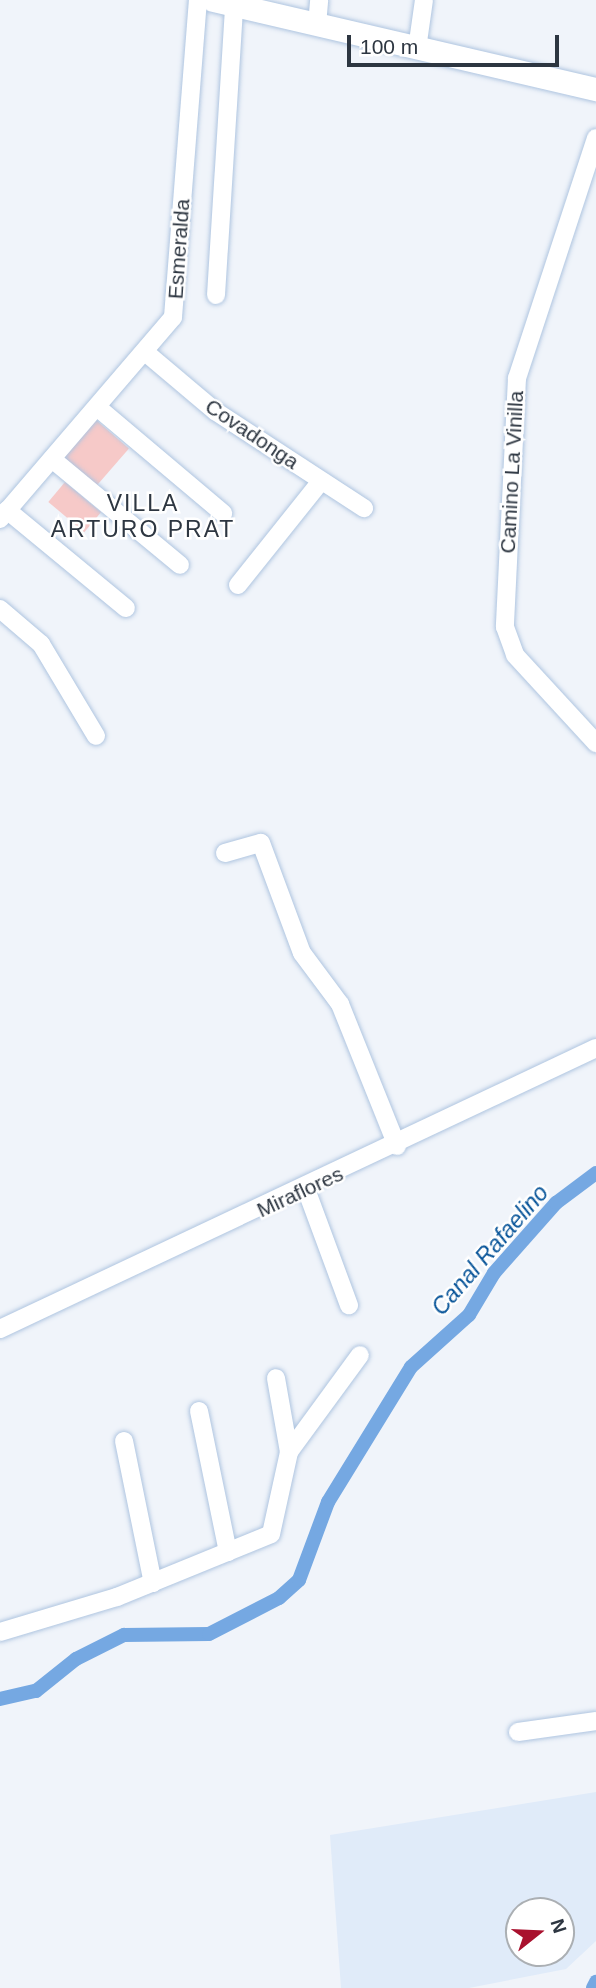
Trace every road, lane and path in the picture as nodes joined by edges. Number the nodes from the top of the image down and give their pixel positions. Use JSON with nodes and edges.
{"nodes":[{"id":1,"x":198,"y":0,"type":"edge"},
{"id":2,"x":319,"y":0,"type":"edge"},
{"id":3,"x":424,"y":0,"type":"edge"},
{"id":4,"x":224,"y":3,"type":"edge"},
{"id":5,"x":317,"y":25,"type":"junction"},
{"id":6,"x":417,"y":49,"type":"junction"},
{"id":7,"x":596,"y":89,"type":"edge"},
{"id":8,"x":596,"y":138,"type":"edge"},
{"id":9,"x":216,"y":295,"type":"dead end"},
{"id":10,"x":145,"y":352,"type":"junction"},
{"id":11,"x":97,"y":407,"type":"junction"},
{"id":12,"x":52,"y":459,"type":"junction"},
{"id":13,"x":321,"y":481,"type":"junction"},
{"id":14,"x":364,"y":508,"type":"dead end"},
{"id":15,"x":223,"y":513,"type":"dead end"},
{"id":16,"x":4,"y":515,"type":"edge"},
{"id":17,"x":180,"y":565,"type":"dead end"},
{"id":18,"x":238,"y":585,"type":"dead end"},
{"id":19,"x":126,"y":608,"type":"dead end"},
{"id":20,"x":0,"y":609,"type":"edge"},
{"id":21,"x":96,"y":736,"type":"dead end"},
{"id":22,"x":596,"y":743,"type":"edge"},
{"id":23,"x":225,"y":853,"type":"dead end"},
{"id":24,"x":596,"y":1048,"type":"edge"},
{"id":25,"x":397,"y":1146,"type":"junction"},
{"id":26,"x":306,"y":1189,"type":"junction"},
{"id":27,"x":349,"y":1305,"type":"dead end"},
{"id":28,"x":0,"y":1329,"type":"edge"},
{"id":29,"x":359,"y":1355,"type":"dead end"},
{"id":30,"x":276,"y":1378,"type":"dead end"},
{"id":31,"x":199,"y":1411,"type":"dead end"},
{"id":32,"x":124,"y":1441,"type":"dead end"},
{"id":33,"x":289,"y":1452,"type":"junction"},
{"id":34,"x":228,"y":1552,"type":"junction"},
{"id":35,"x":153,"y":1583,"type":"junction"},
{"id":36,"x":0,"y":1632,"type":"edge"},
{"id":37,"x":596,"y":1721,"type":"edge"},
{"id":38,"x":518,"y":1732,"type":"dead end"}],
"edges":[{"from":1,"to":10,"type":"street","name":"Esmeralda"},
{"from":2,"to":5,"type":"street"},
{"from":3,"to":6,"type":"street"},
{"from":4,"to":5,"type":"main road"},
{"from":4,"to":9,"type":"street"},
{"from":5,"to":6,"type":"main road"},
{"from":6,"to":7,"type":"main road"},
{"from":8,"to":22,"type":"street","name":"Camino La Vinilla"},
{"from":10,"to":11,"type":"street","name":"Esmeralda"},
{"from":10,"to":13,"type":"street","name":"Covadonga"},
{"from":11,"to":12,"type":"street","name":"Esmeralda"},
{"from":11,"to":15,"type":"street"},
{"from":12,"to":16,"type":"street","name":"Esmeralda"},
{"from":12,"to":17,"type":"street"},
{"from":13,"to":14,"type":"street","name":"Covadonga"},
{"from":13,"to":18,"type":"street"},
{"from":16,"to":19,"type":"street"},
{"from":20,"to":21,"type":"street"},
{"from":23,"to":25,"type":"street"},
{"from":24,"to":25,"type":"street","name":"Miraflores"},
{"from":25,"to":26,"type":"street","name":"Miraflores"},
{"from":26,"to":27,"type":"street"},
{"from":26,"to":28,"type":"street","name":"Miraflores"},
{"from":29,"to":33,"type":"street"},
{"from":30,"to":33,"type":"street"},
{"from":31,"to":34,"type":"street"},
{"from":32,"to":35,"type":"street"},
{"from":33,"to":34,"type":"street"},
{"from":34,"to":35,"type":"street"},
{"from":35,"to":36,"type":"street"},
{"from":37,"to":38,"type":"street"}]}
